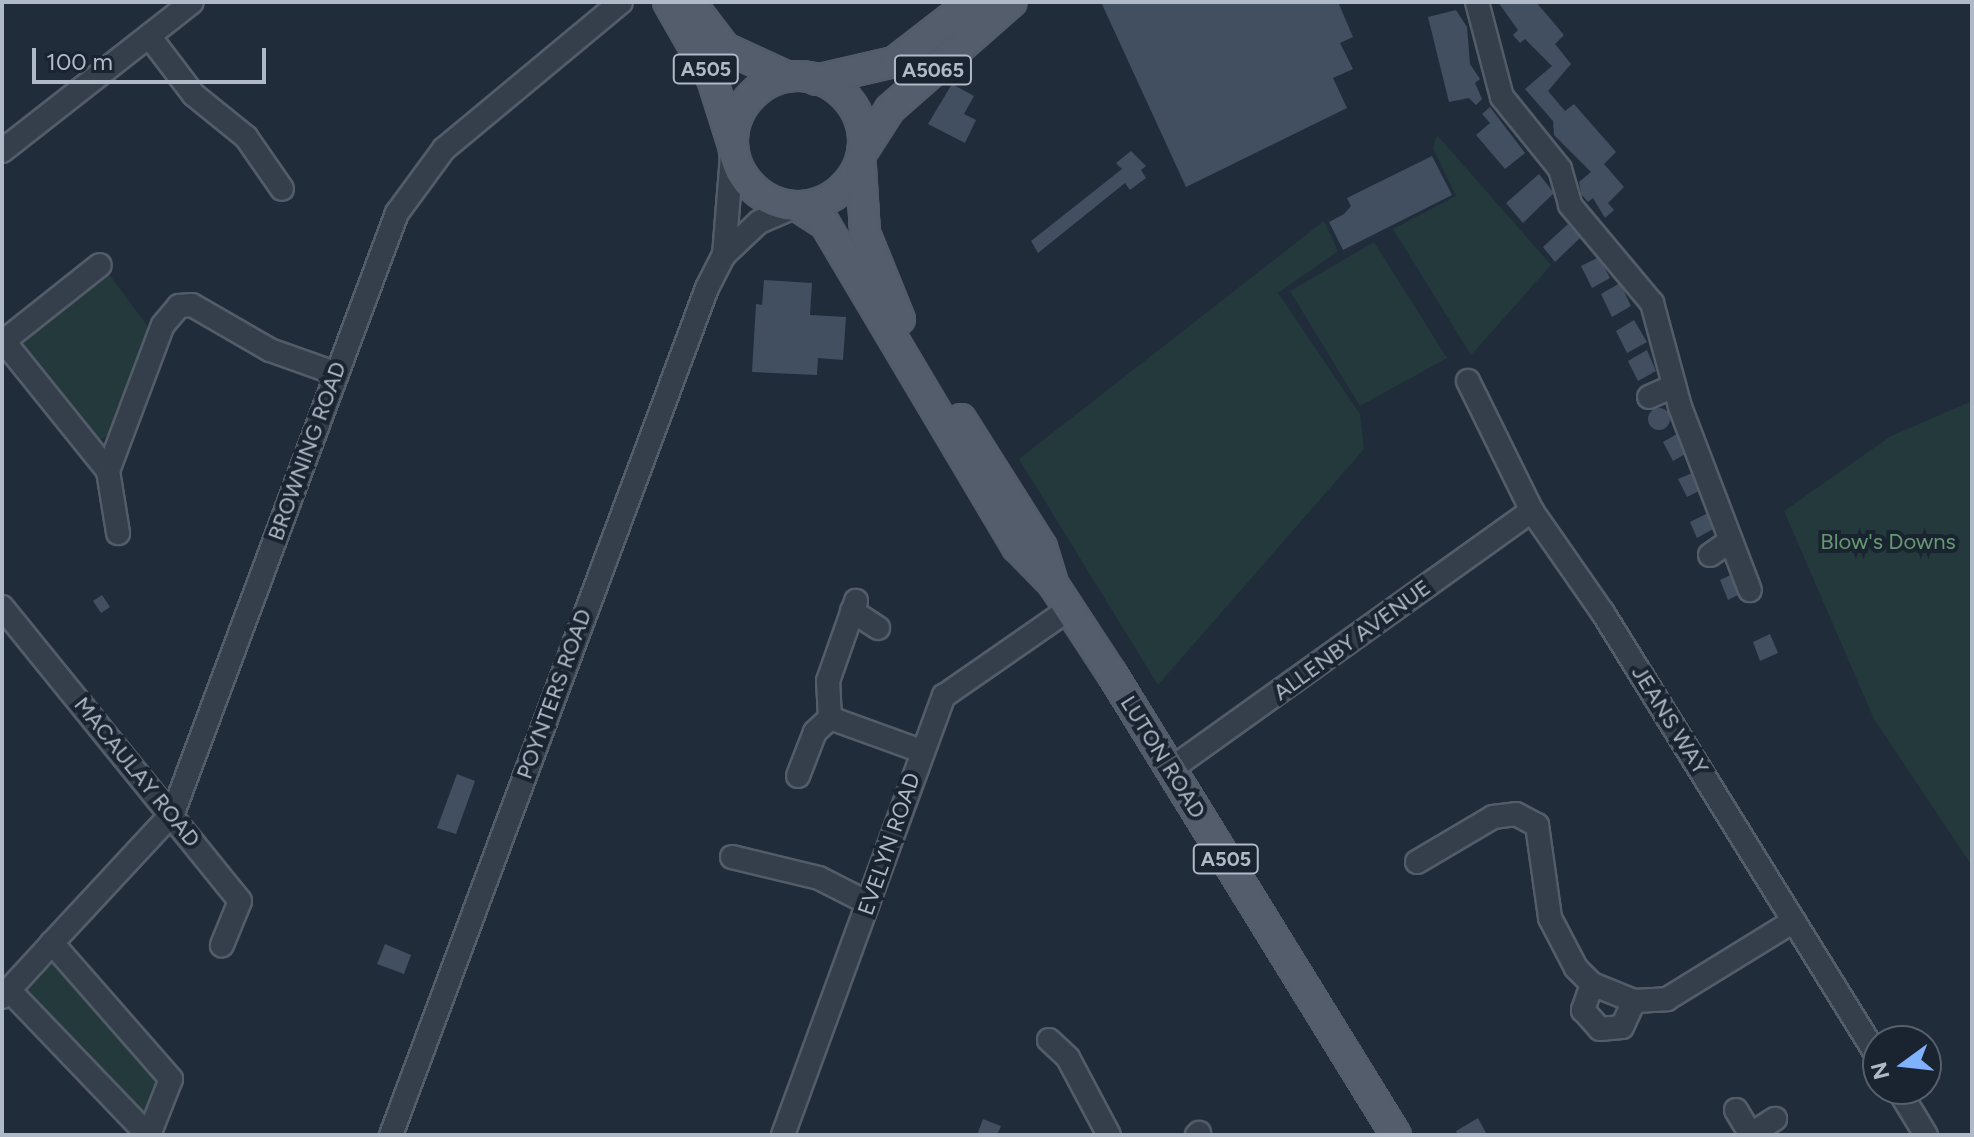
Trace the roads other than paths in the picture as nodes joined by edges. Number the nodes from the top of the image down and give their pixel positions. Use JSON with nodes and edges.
{"nodes":[{"id":1,"x":192,"y":2,"type":"edge"},
{"id":2,"x":621,"y":2,"type":"edge"},
{"id":3,"x":668,"y":2,"type":"edge"},
{"id":4,"x":690,"y":2,"type":"edge"},
{"id":5,"x":972,"y":2,"type":"edge"},
{"id":6,"x":1012,"y":2,"type":"edge"},
{"id":7,"x":1477,"y":2,"type":"edge"},
{"id":8,"x":149,"y":36,"type":"junction"},
{"id":9,"x":786,"y":76,"type":"junction"},
{"id":10,"x":815,"y":80,"type":"junction"},
{"id":11,"x":732,"y":148,"type":"junction"},
{"id":12,"x":2,"y":151,"type":"edge"},
{"id":13,"x":863,"y":158,"type":"junction"},
{"id":14,"x":282,"y":189,"type":"dead end"},
{"id":15,"x":795,"y":208,"type":"junction"},
{"id":16,"x":724,"y":255,"type":"junction"},
{"id":17,"x":100,"y":265,"type":"dead end"},
{"id":18,"x":3,"y":340,"type":"edge"},
{"id":19,"x":335,"y":373,"type":"junction"},
{"id":20,"x":1468,"y":381,"type":"dead end"},
{"id":21,"x":1674,"y":386,"type":"junction"},
{"id":22,"x":1649,"y":397,"type":"dead end"},
{"id":23,"x":108,"y":471,"type":"junction"},
{"id":24,"x":1532,"y":511,"type":"junction"},
{"id":25,"x":118,"y":533,"type":"dead end"},
{"id":26,"x":1730,"y":541,"type":"junction"},
{"id":27,"x":1710,"y":555,"type":"dead end"},
{"id":28,"x":1053,"y":584,"type":"junction"},
{"id":29,"x":1750,"y":590,"type":"dead end"},
{"id":30,"x":2,"y":607,"type":"edge"},
{"id":31,"x":1069,"y":609,"type":"junction"},
{"id":32,"x":878,"y":628,"type":"dead end"},
{"id":33,"x":830,"y":718,"type":"junction"},
{"id":34,"x":921,"y":751,"type":"junction"},
{"id":35,"x":1171,"y":769,"type":"junction"},
{"id":36,"x":798,"y":776,"type":"dead end"},
{"id":37,"x":173,"y":813,"type":"junction"},
{"id":38,"x":732,"y":857,"type":"dead end"},
{"id":39,"x":1417,"y":862,"type":"dead end"},
{"id":40,"x":868,"y":903,"type":"junction"},
{"id":41,"x":1794,"y":921,"type":"junction"},
{"id":42,"x":52,"y":943,"type":"junction"},
{"id":43,"x":222,"y":945,"type":"dead end"},
{"id":44,"x":1592,"y":984,"type":"junction"},
{"id":45,"x":5,"y":993,"type":"edge"},
{"id":46,"x":1634,"y":1001,"type":"junction"},
{"id":47,"x":1862,"y":1031,"type":"edge"},
{"id":48,"x":1049,"y":1040,"type":"dead end"},
{"id":49,"x":1908,"y":1105,"type":"edge"},
{"id":50,"x":1736,"y":1110,"type":"dead end"},
{"id":51,"x":1775,"y":1119,"type":"dead end"},
{"id":52,"x":148,"y":1135,"type":"edge"},
{"id":53,"x":391,"y":1135,"type":"edge"},
{"id":54,"x":783,"y":1135,"type":"edge"},
{"id":55,"x":1109,"y":1135,"type":"edge"},
{"id":56,"x":1396,"y":1135,"type":"edge"},
{"id":57,"x":1750,"y":1135,"type":"edge"},
{"id":58,"x":1926,"y":1135,"type":"edge"}],
"edges":[{"from":1,"to":8,"type":"street"},
{"from":2,"to":19,"type":"street","name":"BROWNING ROAD"},
{"from":3,"to":11,"type":"main road","number":"A505"},
{"from":4,"to":9,"type":"main road","number":"A505"},
{"from":5,"to":10,"type":"main road","number":"A5065"},
{"from":6,"to":13,"type":"main road","number":"A5065"},
{"from":7,"to":21,"type":"street"},
{"from":8,"to":12,"type":"street"},
{"from":8,"to":14,"type":"street"},
{"from":9,"to":10,"type":"main road","number":"A505"},
{"from":9,"to":11,"type":"main road","number":"A505"},
{"from":10,"to":13,"type":"main road","number":"A505"},
{"from":11,"to":15,"type":"main road","number":"A505"},
{"from":11,"to":16,"type":"street","name":"POYNTERS ROAD"},
{"from":13,"to":15,"type":"main road"},
{"from":13,"to":28,"type":"main road","name":"LUTON ROAD","number":"A505"},
{"from":15,"to":16,"type":"street","name":"POYNTERS ROAD"},
{"from":15,"to":28,"type":"main road","name":"LUTON ROAD","number":"A505"},
{"from":16,"to":53,"type":"street","name":"POYNTERS ROAD"},
{"from":17,"to":18,"type":"street"},
{"from":18,"to":23,"type":"street"},
{"from":19,"to":23,"type":"street"},
{"from":19,"to":37,"type":"street","name":"BROWNING ROAD"},
{"from":20,"to":24,"type":"street","name":"JEANS WAY"},
{"from":21,"to":22,"type":"street"},
{"from":21,"to":26,"type":"street"},
{"from":23,"to":25,"type":"street"},
{"from":24,"to":35,"type":"street","name":"ALLENBY AVENUE"},
{"from":24,"to":41,"type":"street","name":"JEANS WAY"},
{"from":26,"to":27,"type":"street"},
{"from":26,"to":29,"type":"street"},
{"from":28,"to":31,"type":"main road","name":"LUTON ROAD","number":"A505"},
{"from":30,"to":37,"type":"street","name":"MACAULAY ROAD"},
{"from":31,"to":34,"type":"street","name":"EVELYN ROAD"},
{"from":31,"to":35,"type":"main road","name":"LUTON ROAD","number":"A505"},
{"from":32,"to":33,"type":"street"},
{"from":33,"to":34,"type":"street"},
{"from":33,"to":36,"type":"street"},
{"from":34,"to":40,"type":"street","name":"EVELYN ROAD"},
{"from":35,"to":56,"type":"main road","name":"LUTON ROAD","number":"A505"},
{"from":37,"to":42,"type":"street","name":"BROWNING ROAD"},
{"from":37,"to":43,"type":"street","name":"MACAULAY ROAD"},
{"from":38,"to":40,"type":"street"},
{"from":39,"to":44,"type":"street"},
{"from":40,"to":54,"type":"street","name":"EVELYN ROAD"},
{"from":41,"to":46,"type":"street"},
{"from":41,"to":47,"type":"street","name":"JEANS WAY"},
{"from":42,"to":45,"type":"street","name":"BROWNING ROAD"},
{"from":42,"to":52,"type":"street","name":"BROWNING ROAD"},
{"from":44,"to":46,"type":"street"},
{"from":44,"to":46,"type":"street"},
{"from":45,"to":52,"type":"street","name":"BROWNING ROAD"},
{"from":48,"to":55,"type":"street"},
{"from":49,"to":58,"type":"street"},
{"from":50,"to":57,"type":"street"},
{"from":51,"to":57,"type":"street"}]}
